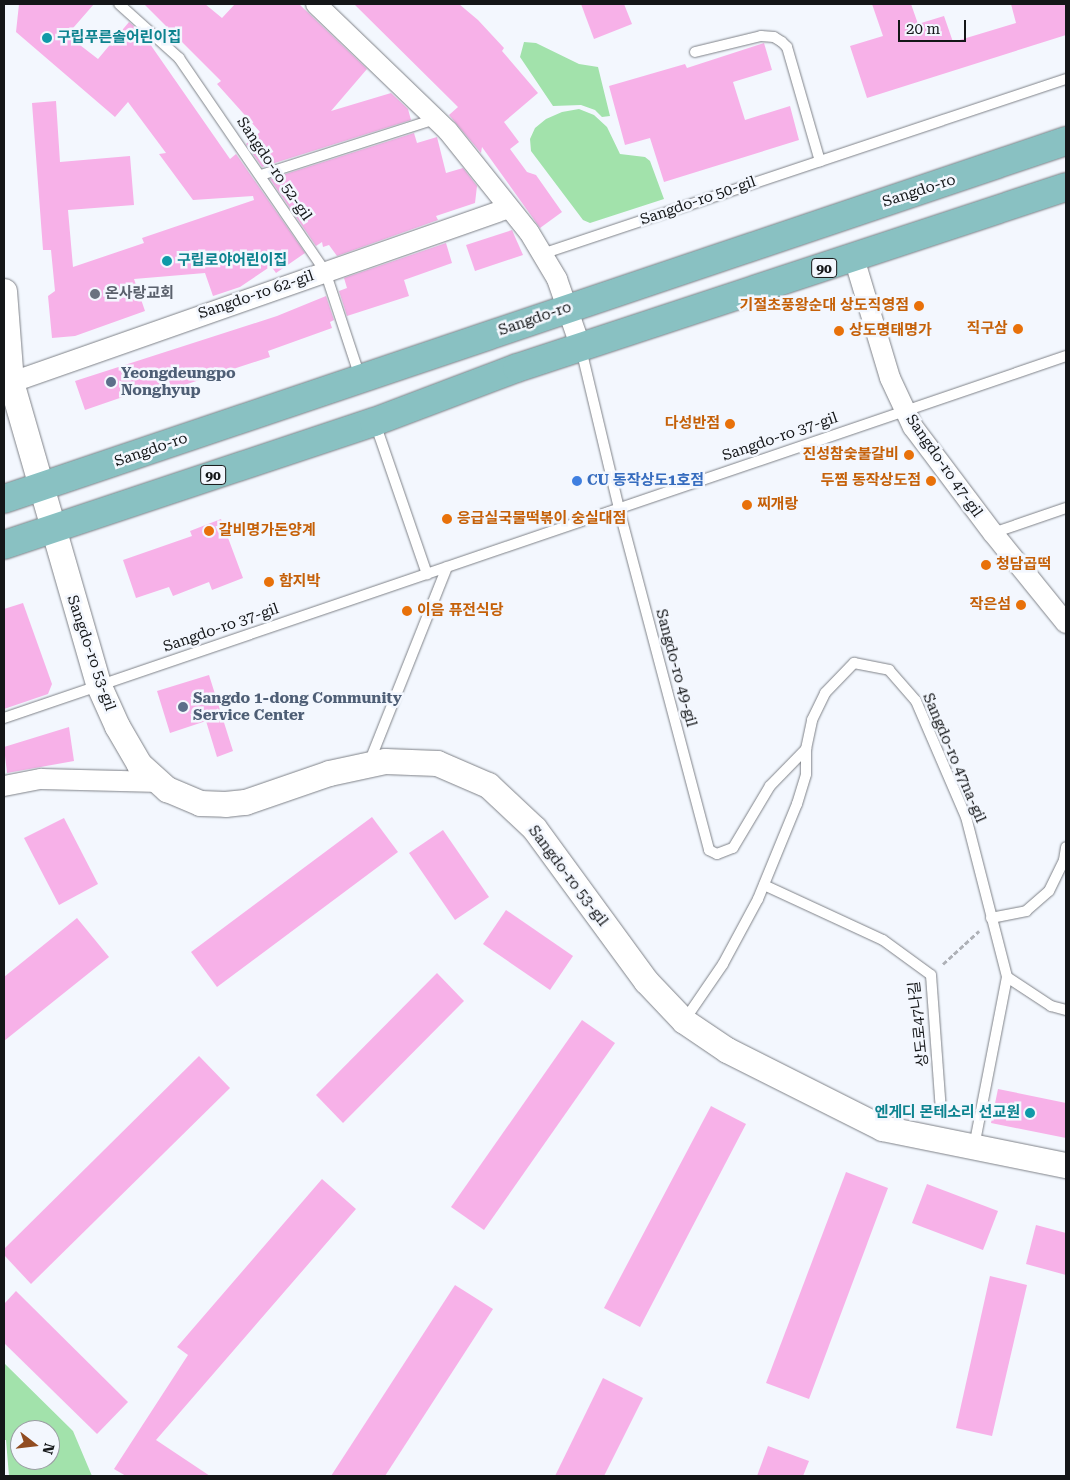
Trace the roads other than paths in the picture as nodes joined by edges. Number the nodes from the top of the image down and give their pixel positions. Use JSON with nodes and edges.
{"nodes":[{"id":1,"x":120,"y":4,"type":"edge"},
{"id":2,"x":316,"y":4,"type":"edge"},
{"id":3,"x":695,"y":52,"type":"dead end"},
{"id":4,"x":1066,"y":79,"type":"edge"},
{"id":5,"x":435,"y":118,"type":"junction"},
{"id":6,"x":1066,"y":142,"type":"edge"},
{"id":7,"x":820,"y":160,"type":"junction"},
{"id":8,"x":261,"y":174,"type":"junction"},
{"id":9,"x":1066,"y":187,"type":"edge"},
{"id":10,"x":509,"y":208,"type":"junction"},
{"id":11,"x":542,"y":254,"type":"junction"},
{"id":12,"x":854,"y":258,"type":"junction"},
{"id":13,"x":325,"y":271,"type":"junction"},
{"id":14,"x":4,"y":291,"type":"edge"},
{"id":15,"x":568,"y":308,"type":"junction"},
{"id":16,"x":581,"y":348,"type":"junction"},
{"id":17,"x":1066,"y":356,"type":"edge"},
{"id":18,"x":360,"y":378,"type":"junction"},
{"id":19,"x":7,"y":384,"type":"edge"},
{"id":20,"x":905,"y":411,"type":"junction"},
{"id":21,"x":374,"y":422,"type":"junction"},
{"id":22,"x":40,"y":488,"type":"junction"},
{"id":23,"x":4,"y":499,"type":"edge"},
{"id":24,"x":1066,"y":508,"type":"edge"},
{"id":25,"x":618,"y":509,"type":"junction"},
{"id":26,"x":44,"y":531,"type":"junction"},
{"id":27,"x":993,"y":534,"type":"junction"},
{"id":28,"x":4,"y":545,"type":"edge"},
{"id":29,"x":447,"y":567,"type":"junction"},
{"id":30,"x":427,"y":574,"type":"junction"},
{"id":31,"x":1066,"y":623,"type":"edge"},
{"id":32,"x":99,"y":686,"type":"junction"},
{"id":33,"x":4,"y":718,"type":"edge"},
{"id":34,"x":806,"y":750,"type":"junction"},
{"id":35,"x":369,"y":764,"type":"junction"},
{"id":36,"x":160,"y":782,"type":"junction"},
{"id":37,"x":4,"y":786,"type":"edge"},
{"id":38,"x":1066,"y":846,"type":"edge"},
{"id":39,"x":764,"y":885,"type":"junction"},
{"id":40,"x":991,"y":918,"type":"junction"},
{"id":41,"x":1007,"y":977,"type":"junction"},
{"id":42,"x":1066,"y":1010,"type":"edge"},
{"id":43,"x":684,"y":1021,"type":"junction"},
{"id":44,"x":942,"y":1110,"type":"dead end"},
{"id":45,"x":974,"y":1148,"type":"junction"},
{"id":46,"x":1066,"y":1165,"type":"edge"}],
"edges":[{"from":1,"to":8,"type":"lane","name":"Sangdo-ro 52-gil"},
{"from":2,"to":5,"type":"street"},
{"from":3,"to":7,"type":"lane"},
{"from":4,"to":7,"type":"lane","name":"Sangdo-ro 50-gil"},
{"from":5,"to":8,"type":"lane"},
{"from":5,"to":10,"type":"street"},
{"from":6,"to":15,"type":"main road","name":"Sangdo-ro"},
{"from":7,"to":11,"type":"lane","name":"Sangdo-ro 50-gil"},
{"from":8,"to":13,"type":"lane","name":"Sangdo-ro 52-gil"},
{"from":9,"to":12,"type":"main road","number":"90"},
{"from":10,"to":11,"type":"street"},
{"from":10,"to":13,"type":"street","name":"Sangdo-ro 62-gil"},
{"from":11,"to":15,"type":"street"},
{"from":12,"to":16,"type":"main road","number":"90"},
{"from":12,"to":20,"type":"street","name":"Sangdo-ro 47-gil"},
{"from":13,"to":18,"type":"lane","name":"Sangdo-ro 52-gil"},
{"from":13,"to":19,"type":"street","name":"Sangdo-ro 62-gil"},
{"from":14,"to":19,"type":"street","name":"Sangdo-ro 53-gil"},
{"from":15,"to":16,"type":"street"},
{"from":15,"to":18,"type":"main road","name":"Sangdo-ro"},
{"from":16,"to":21,"type":"main road","number":"90"},
{"from":16,"to":25,"type":"lane","name":"Sangdo-ro 49-gil"},
{"from":17,"to":20,"type":"lane","name":"Sangdo-ro 37-gil"},
{"from":18,"to":22,"type":"main road","name":"Sangdo-ro"},
{"from":19,"to":22,"type":"street","name":"Sangdo-ro 53-gil"},
{"from":20,"to":25,"type":"lane","name":"Sangdo-ro 37-gil"},
{"from":20,"to":27,"type":"street","name":"Sangdo-ro 47-gil"},
{"from":21,"to":26,"type":"main road","number":"90"},
{"from":21,"to":30,"type":"lane"},
{"from":22,"to":23,"type":"main road","name":"Sangdo-ro"},
{"from":22,"to":26,"type":"street","name":"Sangdo-ro 53-gil"},
{"from":24,"to":27,"type":"lane"},
{"from":25,"to":29,"type":"lane","name":"Sangdo-ro 37-gil"},
{"from":25,"to":34,"type":"lane","name":"Sangdo-ro 49-gil"},
{"from":26,"to":28,"type":"main road"},
{"from":26,"to":32,"type":"street","name":"Sangdo-ro 53-gil"},
{"from":27,"to":31,"type":"street","name":"Sangdo-ro 47-gil"},
{"from":29,"to":30,"type":"lane","name":"Sangdo-ro 37-gil"},
{"from":29,"to":35,"type":"lane"},
{"from":30,"to":32,"type":"lane","name":"Sangdo-ro 37-gil"},
{"from":32,"to":33,"type":"lane","name":"Sangdo-ro 37-gil"},
{"from":32,"to":36,"type":"street","name":"Sangdo-ro 53-gil"},
{"from":34,"to":39,"type":"lane","name":"Sangdo-ro 47na-gil"},
{"from":34,"to":40,"type":"lane","name":"Sangdo-ro 47na-gil"},
{"from":35,"to":36,"type":"street","name":"Sangdo-ro 53-gil"},
{"from":35,"to":43,"type":"street","name":"Sangdo-ro 53-gil"},
{"from":36,"to":37,"type":"street"},
{"from":38,"to":40,"type":"lane"},
{"from":39,"to":43,"type":"lane","name":"Sangdo-ro 47na-gil"},
{"from":39,"to":44,"type":"lane","name":"상도로47나길"},
{"from":40,"to":41,"type":"lane"},
{"from":41,"to":42,"type":"lane"},
{"from":41,"to":45,"type":"lane"},
{"from":43,"to":45,"type":"street","name":"Sangdo-ro 53-gil"},
{"from":45,"to":46,"type":"street","name":"Sangdo-ro 53-gil"}]}
